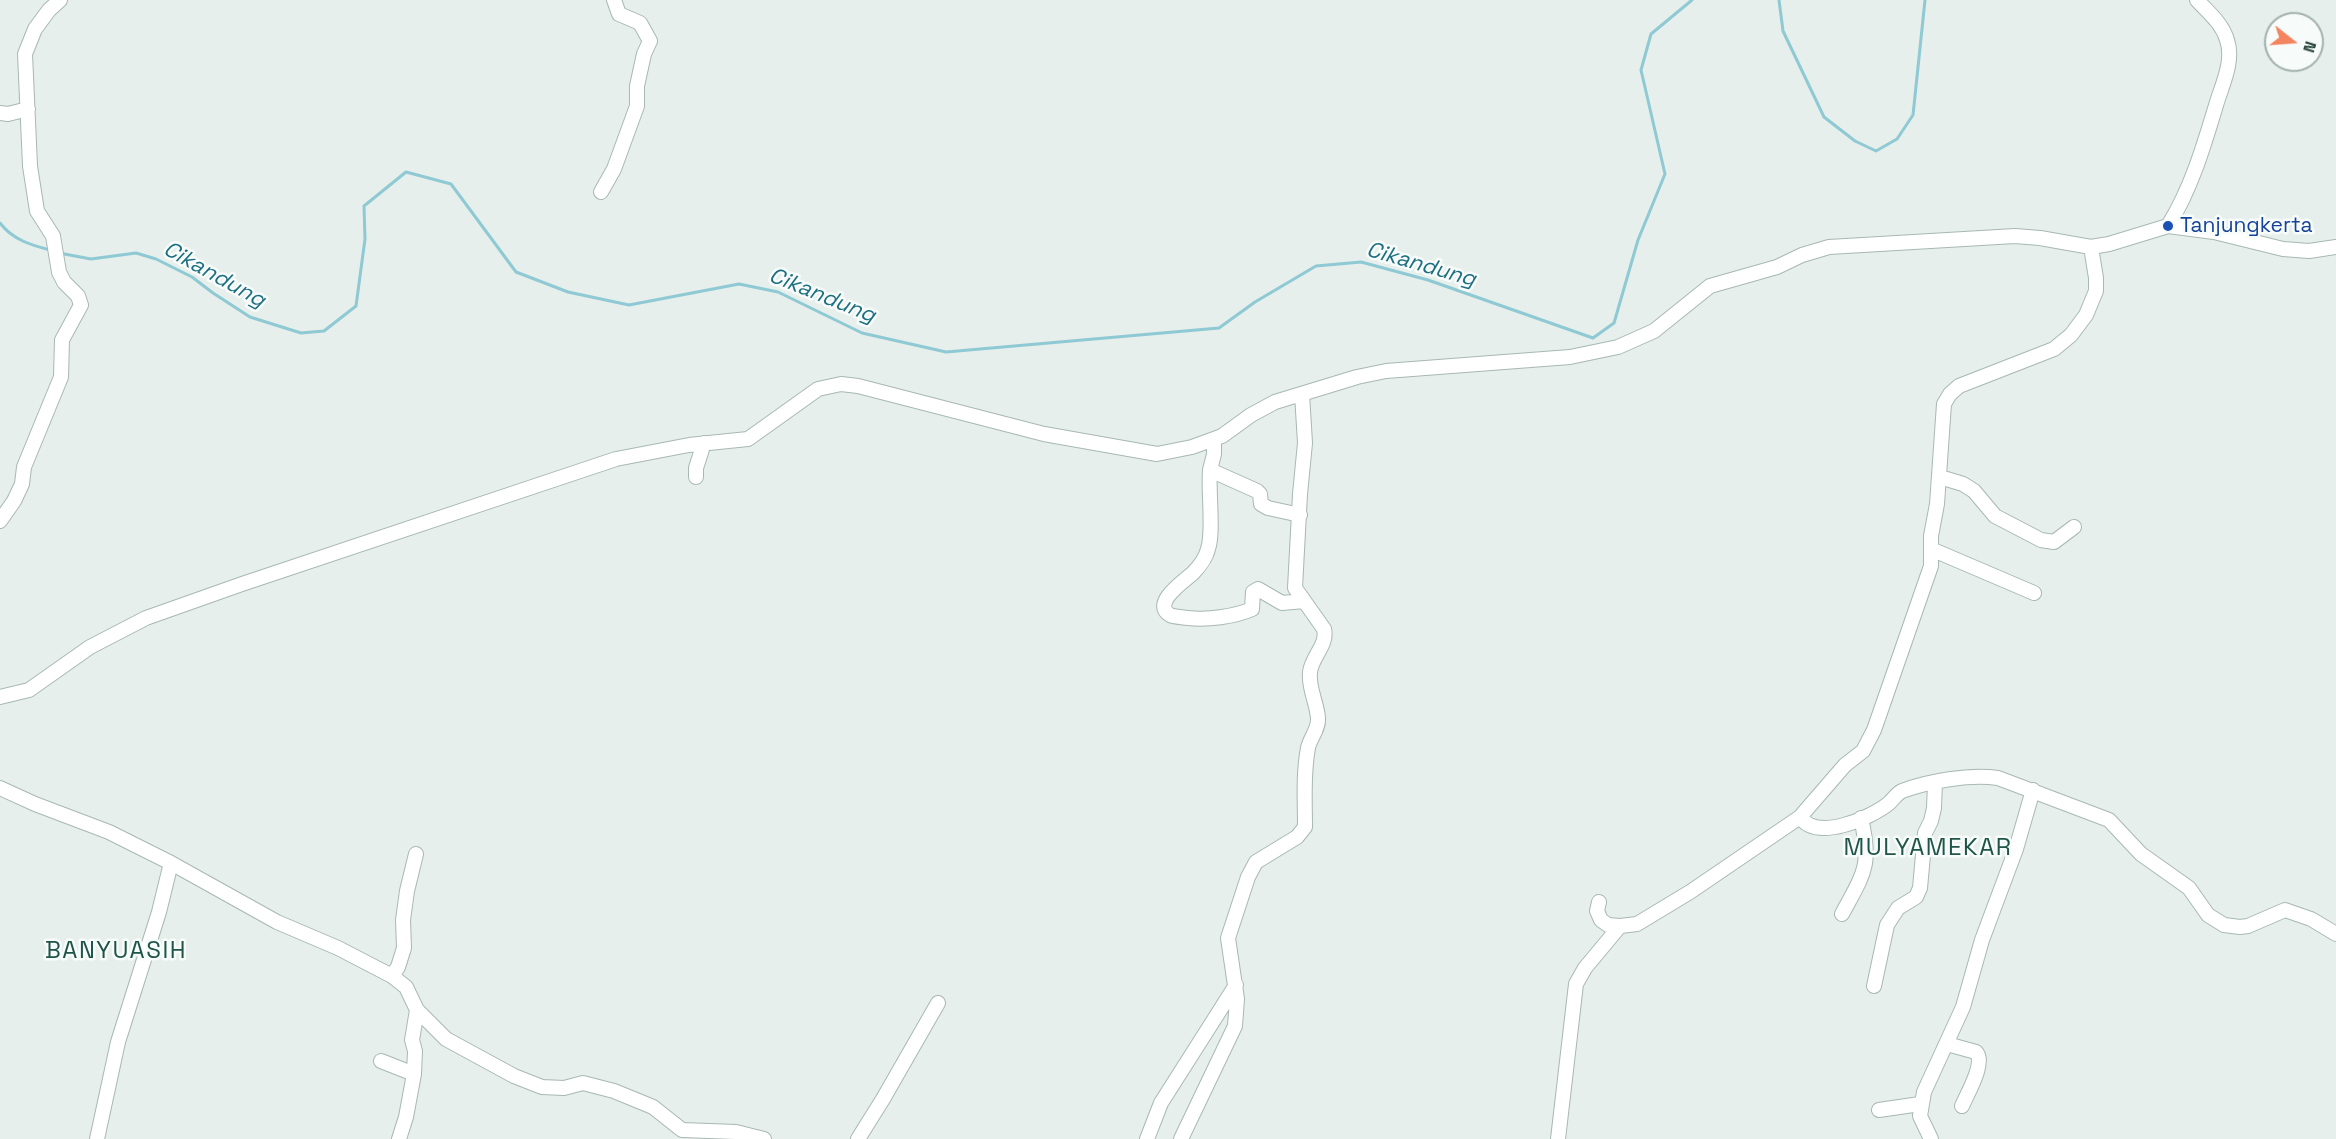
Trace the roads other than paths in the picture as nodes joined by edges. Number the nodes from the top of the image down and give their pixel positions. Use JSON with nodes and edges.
{"nodes":[{"id":1,"x":60,"y":0,"type":"edge"},
{"id":2,"x":614,"y":0,"type":"edge"},
{"id":3,"x":2197,"y":0,"type":"edge"},
{"id":4,"x":28,"y":109,"type":"junction"},
{"id":5,"x":0,"y":114,"type":"edge"},
{"id":6,"x":601,"y":192,"type":"dead end"},
{"id":7,"x":2168,"y":226,"type":"junction"},
{"id":8,"x":2091,"y":247,"type":"junction"},
{"id":9,"x":2336,"y":247,"type":"edge"},
{"id":10,"x":1302,"y":394,"type":"junction"},
{"id":11,"x":1214,"y":440,"type":"junction"},
{"id":12,"x":704,"y":443,"type":"junction"},
{"id":13,"x":1210,"y":470,"type":"junction"},
{"id":14,"x":696,"y":477,"type":"dead end"},
{"id":15,"x":1940,"y":477,"type":"junction"},
{"id":16,"x":1299,"y":515,"type":"junction"},
{"id":17,"x":0,"y":521,"type":"edge"},
{"id":18,"x":2074,"y":527,"type":"dead end"},
{"id":19,"x":1931,"y":549,"type":"junction"},
{"id":20,"x":2034,"y":593,"type":"dead end"},
{"id":21,"x":1304,"y":601,"type":"junction"},
{"id":22,"x":0,"y":697,"type":"edge"},
{"id":23,"x":1935,"y":783,"type":"junction"},
{"id":24,"x":0,"y":788,"type":"edge"},
{"id":25,"x":2033,"y":790,"type":"junction"},
{"id":26,"x":1800,"y":817,"type":"junction"},
{"id":27,"x":1861,"y":818,"type":"junction"},
{"id":28,"x":416,"y":854,"type":"dead end"},
{"id":29,"x":171,"y":863,"type":"junction"},
{"id":30,"x":1599,"y":902,"type":"dead end"},
{"id":31,"x":1842,"y":914,"type":"dead end"},
{"id":32,"x":1620,"y":926,"type":"junction"},
{"id":33,"x":2336,"y":934,"type":"edge"},
{"id":34,"x":392,"y":976,"type":"junction"},
{"id":35,"x":1236,"y":985,"type":"junction"},
{"id":36,"x":1874,"y":986,"type":"dead end"},
{"id":37,"x":938,"y":1003,"type":"dead end"},
{"id":38,"x":417,"y":1010,"type":"junction"},
{"id":39,"x":1947,"y":1044,"type":"junction"},
{"id":40,"x":381,"y":1061,"type":"dead end"},
{"id":41,"x":414,"y":1074,"type":"junction"},
{"id":42,"x":1920,"y":1104,"type":"junction"},
{"id":43,"x":1962,"y":1106,"type":"dead end"},
{"id":44,"x":1879,"y":1110,"type":"dead end"},
{"id":45,"x":97,"y":1139,"type":"edge"},
{"id":46,"x":399,"y":1139,"type":"edge"},
{"id":47,"x":764,"y":1139,"type":"edge"},
{"id":48,"x":858,"y":1139,"type":"edge"},
{"id":49,"x":1147,"y":1139,"type":"edge"},
{"id":50,"x":1182,"y":1139,"type":"edge"},
{"id":51,"x":1558,"y":1139,"type":"edge"},
{"id":52,"x":1930,"y":1139,"type":"edge"}],
"edges":[{"from":1,"to":4,"type":"street"},
{"from":2,"to":6,"type":"street"},
{"from":3,"to":7,"type":"street"},
{"from":4,"to":5,"type":"street"},
{"from":4,"to":17,"type":"street"},
{"from":7,"to":8,"type":"street"},
{"from":7,"to":9,"type":"street"},
{"from":8,"to":10,"type":"street"},
{"from":8,"to":15,"type":"street"},
{"from":10,"to":11,"type":"street"},
{"from":10,"to":16,"type":"street"},
{"from":11,"to":12,"type":"street"},
{"from":11,"to":13,"type":"street"},
{"from":12,"to":14,"type":"street"},
{"from":12,"to":22,"type":"street"},
{"from":13,"to":16,"type":"street"},
{"from":13,"to":21,"type":"street"},
{"from":15,"to":18,"type":"street"},
{"from":15,"to":19,"type":"street"},
{"from":16,"to":21,"type":"street"},
{"from":19,"to":20,"type":"street"},
{"from":19,"to":26,"type":"street"},
{"from":21,"to":35,"type":"street"},
{"from":23,"to":25,"type":"street"},
{"from":23,"to":27,"type":"street"},
{"from":23,"to":36,"type":"street"},
{"from":24,"to":29,"type":"street"},
{"from":25,"to":33,"type":"street"},
{"from":25,"to":39,"type":"street"},
{"from":26,"to":27,"type":"street"},
{"from":26,"to":32,"type":"street"},
{"from":27,"to":31,"type":"street"},
{"from":28,"to":34,"type":"street"},
{"from":29,"to":34,"type":"street"},
{"from":29,"to":45,"type":"street"},
{"from":30,"to":32,"type":"street"},
{"from":32,"to":51,"type":"street"},
{"from":34,"to":38,"type":"street"},
{"from":35,"to":49,"type":"street"},
{"from":35,"to":50,"type":"street"},
{"from":37,"to":48,"type":"street"},
{"from":38,"to":41,"type":"street"},
{"from":38,"to":47,"type":"street"},
{"from":39,"to":42,"type":"street"},
{"from":39,"to":43,"type":"street"},
{"from":40,"to":41,"type":"street"},
{"from":41,"to":46,"type":"street"},
{"from":42,"to":44,"type":"street"},
{"from":42,"to":52,"type":"street"}]}
